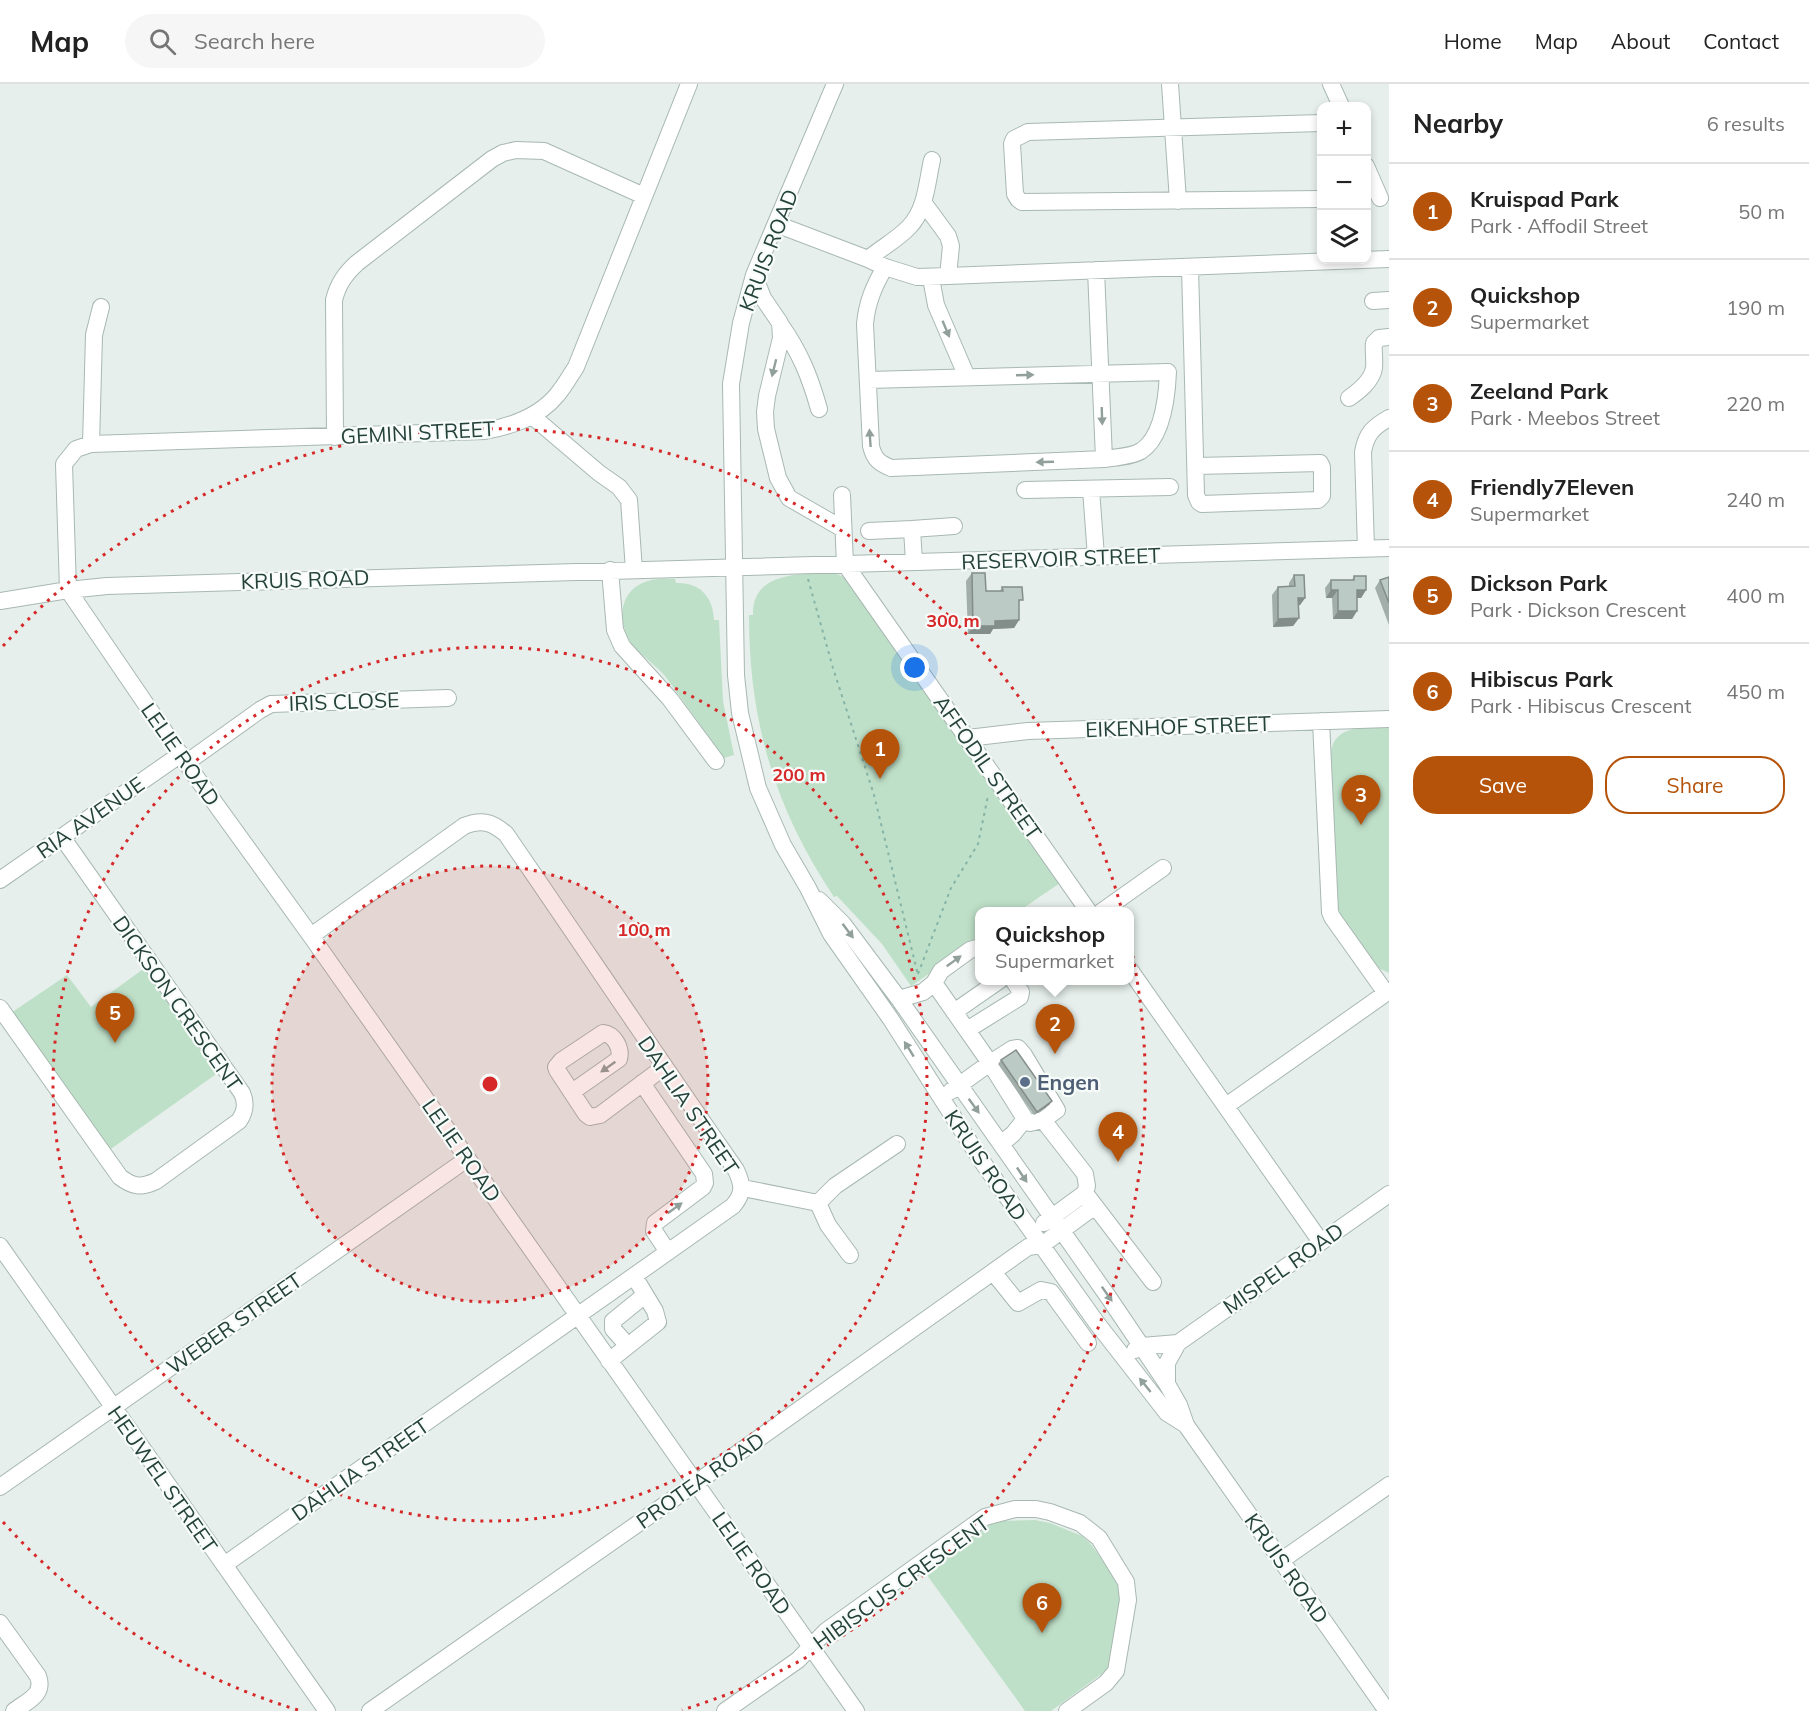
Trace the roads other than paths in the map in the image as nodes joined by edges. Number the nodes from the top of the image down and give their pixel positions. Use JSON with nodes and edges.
{"nodes":[{"id":1,"x":689,"y":84,"type":"edge"},
{"id":2,"x":835,"y":84,"type":"edge"},
{"id":3,"x":1170,"y":84,"type":"edge"},
{"id":4,"x":1331,"y":84,"type":"edge"},
{"id":5,"x":1339,"y":102,"type":"edge"},
{"id":6,"x":1317,"y":123,"type":"edge"},
{"id":7,"x":1173,"y":128,"type":"junction"},
{"id":8,"x":932,"y":160,"type":"dead end"},
{"id":9,"x":1371,"y":178,"type":"edge"},
{"id":10,"x":644,"y":196,"type":"junction"},
{"id":11,"x":1379,"y":198,"type":"edge"},
{"id":12,"x":1317,"y":199,"type":"edge"},
{"id":13,"x":1178,"y":201,"type":"junction"},
{"id":14,"x":923,"y":202,"type":"junction"},
{"id":15,"x":776,"y":224,"type":"junction"},
{"id":16,"x":868,"y":259,"type":"junction"},
{"id":17,"x":1389,"y":259,"type":"edge"},
{"id":18,"x":885,"y":267,"type":"junction"},
{"id":19,"x":1190,"y":267,"type":"junction"},
{"id":20,"x":1096,"y":270,"type":"junction"},
{"id":21,"x":754,"y":274,"type":"junction"},
{"id":22,"x":940,"y":277,"type":"junction"},
{"id":23,"x":100,"y":307,"type":"dead end"},
{"id":24,"x":780,"y":323,"type":"junction"},
{"id":25,"x":1389,"y":337,"type":"edge"},
{"id":26,"x":1193,"y":371,"type":"junction"},
{"id":27,"x":1168,"y":372,"type":"junction"},
{"id":28,"x":1100,"y":373,"type":"junction"},
{"id":29,"x":967,"y":377,"type":"junction"},
{"id":30,"x":868,"y":380,"type":"junction"},
{"id":31,"x":1349,"y":398,"type":"dead end"},
{"id":32,"x":819,"y":409,"type":"dead end"},
{"id":33,"x":532,"y":416,"type":"junction"},
{"id":34,"x":1389,"y":418,"type":"edge"},
{"id":35,"x":335,"y":437,"type":"junction"},
{"id":36,"x":91,"y":444,"type":"junction"},
{"id":37,"x":1104,"y":459,"type":"junction"},
{"id":38,"x":1196,"y":466,"type":"junction"},
{"id":39,"x":1170,"y":487,"type":"dead end"},
{"id":40,"x":1025,"y":489,"type":"dead end"},
{"id":41,"x":1090,"y":489,"type":"junction"},
{"id":42,"x":842,"y":495,"type":"dead end"},
{"id":43,"x":954,"y":526,"type":"dead end"},
{"id":44,"x":843,"y":529,"type":"junction"},
{"id":45,"x":912,"y":529,"type":"junction"},
{"id":46,"x":868,"y":531,"type":"dead end"},
{"id":47,"x":1389,"y":548,"type":"edge"},
{"id":48,"x":1366,"y":549,"type":"junction"},
{"id":49,"x":1096,"y":557,"type":"junction"},
{"id":50,"x":914,"y":562,"type":"junction"},
{"id":51,"x":845,"y":564,"type":"junction"},
{"id":52,"x":733,"y":567,"type":"junction"},
{"id":53,"x":610,"y":570,"type":"junction"},
{"id":54,"x":634,"y":570,"type":"junction"},
{"id":55,"x":68,"y":590,"type":"junction"},
{"id":56,"x":0,"y":601,"type":"edge"},
{"id":57,"x":448,"y":698,"type":"dead end"},
{"id":58,"x":1389,"y":719,"type":"edge"},
{"id":59,"x":1321,"y":721,"type":"junction"},
{"id":60,"x":968,"y":738,"type":"junction"},
{"id":61,"x":183,"y":758,"type":"junction"},
{"id":62,"x":717,"y":761,"type":"dead end"},
{"id":63,"x":62,"y":837,"type":"junction"},
{"id":64,"x":1163,"y":868,"type":"dead end"},
{"id":65,"x":0,"y":880,"type":"edge"},
{"id":66,"x":808,"y":888,"type":"junction"},
{"id":67,"x":1085,"y":907,"type":"edge"},
{"id":68,"x":1108,"y":907,"type":"edge"},
{"id":69,"x":310,"y":936,"type":"junction"},
{"id":70,"x":975,"y":948,"type":"edge"},
{"id":71,"x":1134,"y":976,"type":"edge"},
{"id":72,"x":993,"y":985,"type":"edge"},
{"id":73,"x":1016,"y":985,"type":"edge"},
{"id":74,"x":933,"y":990,"type":"junction"},
{"id":75,"x":1388,"y":992,"type":"edge"},
{"id":76,"x":899,"y":999,"type":"junction"},
{"id":77,"x":0,"y":1008,"type":"edge"},
{"id":78,"x":954,"y":1012,"type":"junction"},
{"id":79,"x":910,"y":1017,"type":"junction"},
{"id":80,"x":967,"y":1030,"type":"junction"},
{"id":81,"x":990,"y":1063,"type":"junction"},
{"id":82,"x":664,"y":1066,"type":"junction"},
{"id":83,"x":642,"y":1083,"type":"junction"},
{"id":84,"x":960,"y":1086,"type":"junction"},
{"id":85,"x":572,"y":1092,"type":"dead end"},
{"id":86,"x":940,"y":1099,"type":"junction"},
{"id":87,"x":1226,"y":1106,"type":"junction"},
{"id":88,"x":1025,"y":1119,"type":"junction"},
{"id":89,"x":1043,"y":1120,"type":"junction"},
{"id":90,"x":1001,"y":1143,"type":"junction"},
{"id":91,"x":897,"y":1144,"type":"dead end"},
{"id":92,"x":468,"y":1158,"type":"junction"},
{"id":93,"x":742,"y":1188,"type":"junction"},
{"id":94,"x":1389,"y":1194,"type":"edge"},
{"id":95,"x":1090,"y":1199,"type":"junction"},
{"id":96,"x":818,"y":1203,"type":"junction"},
{"id":97,"x":1052,"y":1217,"type":"junction"},
{"id":98,"x":1062,"y":1231,"type":"junction"},
{"id":99,"x":1034,"y":1241,"type":"junction"},
{"id":100,"x":1321,"y":1242,"type":"junction"},
{"id":101,"x":0,"y":1246,"type":"edge"},
{"id":102,"x":668,"y":1252,"type":"junction"},
{"id":103,"x":850,"y":1255,"type":"dead end"},
{"id":104,"x":993,"y":1272,"type":"junction"},
{"id":105,"x":634,"y":1276,"type":"junction"},
{"id":106,"x":1153,"y":1282,"type":"dead end"},
{"id":107,"x":645,"y":1295,"type":"junction"},
{"id":108,"x":577,"y":1316,"type":"junction"},
{"id":109,"x":1178,"y":1342,"type":"junction"},
{"id":110,"x":1088,"y":1343,"type":"dead end"},
{"id":111,"x":628,"y":1346,"type":"junction"},
{"id":112,"x":1142,"y":1346,"type":"junction"},
{"id":113,"x":1123,"y":1358,"type":"junction"},
{"id":114,"x":609,"y":1361,"type":"junction"},
{"id":115,"x":1167,"y":1384,"type":"junction"},
{"id":116,"x":113,"y":1407,"type":"junction"},
{"id":117,"x":1186,"y":1425,"type":"junction"},
{"id":118,"x":696,"y":1484,"type":"junction"},
{"id":119,"x":1389,"y":1485,"type":"edge"},
{"id":120,"x":0,"y":1486,"type":"edge"},
{"id":121,"x":1282,"y":1560,"type":"junction"},
{"id":122,"x":224,"y":1565,"type":"junction"},
{"id":123,"x":0,"y":1623,"type":"edge"},
{"id":124,"x":811,"y":1646,"type":"junction"},
{"id":125,"x":14,"y":1711,"type":"edge"},
{"id":126,"x":327,"y":1711,"type":"edge"},
{"id":127,"x":370,"y":1711,"type":"edge"},
{"id":128,"x":725,"y":1711,"type":"edge"},
{"id":129,"x":856,"y":1711,"type":"edge"},
{"id":130,"x":1067,"y":1711,"type":"edge"},
{"id":131,"x":1387,"y":1711,"type":"edge"}],
"edges":[{"from":1,"to":10,"type":"street","name":"GEMINI STREET"},
{"from":2,"to":15,"type":"street","name":"KRUIS ROAD"},
{"from":3,"to":7,"type":"street"},
{"from":4,"to":5,"type":"street"},
{"from":6,"to":7,"type":"street"},
{"from":7,"to":13,"type":"street"},
{"from":7,"to":13,"type":"street"},
{"from":8,"to":14,"type":"street"},
{"from":9,"to":11,"type":"street"},
{"from":10,"to":33,"type":"street","name":"GEMINI STREET"},
{"from":10,"to":35,"type":"street"},
{"from":12,"to":13,"type":"street"},
{"from":14,"to":16,"type":"street"},
{"from":14,"to":22,"type":"street"},
{"from":15,"to":16,"type":"street"},
{"from":15,"to":21,"type":"street","name":"KRUIS ROAD"},
{"from":16,"to":18,"type":"street"},
{"from":17,"to":19,"type":"street"},
{"from":18,"to":22,"type":"street"},
{"from":18,"to":30,"type":"street"},
{"from":19,"to":20,"type":"street"},
{"from":19,"to":26,"type":"street"},
{"from":20,"to":22,"type":"street"},
{"from":20,"to":28,"type":"street"},
{"from":21,"to":24,"type":"street"},
{"from":21,"to":52,"type":"street","name":"KRUIS ROAD"},
{"from":22,"to":29,"type":"street","one_way":true},
{"from":23,"to":36,"type":"street"},
{"from":24,"to":32,"type":"street"},
{"from":24,"to":44,"type":"street","one_way":true},
{"from":25,"to":31,"type":"street"},
{"from":26,"to":27,"type":"street"},
{"from":26,"to":38,"type":"street"},
{"from":27,"to":28,"type":"street"},
{"from":27,"to":37,"type":"street"},
{"from":29,"to":28,"type":"street","one_way":true},
{"from":28,"to":37,"type":"street","one_way":true},
{"from":29,"to":30,"type":"street"},
{"from":37,"to":30,"type":"street","one_way":true},
{"from":33,"to":35,"type":"street","name":"GEMINI STREET"},
{"from":33,"to":54,"type":"street"},
{"from":34,"to":48,"type":"street"},
{"from":35,"to":36,"type":"street","name":"GEMINI STREET"},
{"from":36,"to":55,"type":"street"},
{"from":38,"to":38,"type":"street"},
{"from":39,"to":41,"type":"street"},
{"from":40,"to":41,"type":"street"},
{"from":41,"to":49,"type":"street"},
{"from":42,"to":44,"type":"street"},
{"from":43,"to":45,"type":"street"},
{"from":44,"to":51,"type":"street"},
{"from":45,"to":46,"type":"street"},
{"from":45,"to":50,"type":"street"},
{"from":47,"to":48,"type":"street","name":"RESERVOIR STREET"},
{"from":48,"to":49,"type":"street","name":"RESERVOIR STREET"},
{"from":49,"to":50,"type":"street","name":"RESERVOIR STREET"},
{"from":50,"to":51,"type":"street","name":"RESERVOIR STREET"},
{"from":51,"to":52,"type":"street","name":"RESERVOIR STREET"},
{"from":51,"to":60,"type":"street","name":"AFFODIL STREET"},
{"from":52,"to":54,"type":"street","name":"KRUIS ROAD"},
{"from":52,"to":66,"type":"street","name":"KRUIS ROAD"},
{"from":53,"to":54,"type":"street","name":"KRUIS ROAD"},
{"from":53,"to":55,"type":"street","name":"KRUIS ROAD"},
{"from":53,"to":62,"type":"street"},
{"from":55,"to":56,"type":"street","name":"KRUIS ROAD"},
{"from":55,"to":61,"type":"street","name":"LELIE ROAD"},
{"from":57,"to":61,"type":"street","name":"IRIS CLOSE"},
{"from":58,"to":59,"type":"street","name":"EIKENHOF STREET"},
{"from":59,"to":60,"type":"street","name":"EIKENHOF STREET"},
{"from":59,"to":75,"type":"street"},
{"from":60,"to":67,"type":"street","name":"AFFODIL STREET"},
{"from":61,"to":63,"type":"street","name":"RIA AVENUE"},
{"from":61,"to":69,"type":"street","name":"LELIE ROAD"},
{"from":63,"to":65,"type":"street","name":"RIA AVENUE"},
{"from":63,"to":77,"type":"street","name":"DICKSON CRESCENT"},
{"from":64,"to":68,"type":"street"},
{"from":66,"to":76,"type":"street","name":"KRUIS ROAD","one_way":true},
{"from":86,"to":66,"type":"street","name":"KRUIS ROAD","one_way":true},
{"from":69,"to":82,"type":"street","name":"DAHLIA STREET"},
{"from":69,"to":92,"type":"street","name":"LELIE ROAD"},
{"from":74,"to":70,"type":"street","one_way":true},
{"from":71,"to":87,"type":"street"},
{"from":72,"to":78,"type":"street"},
{"from":73,"to":80,"type":"street"},
{"from":74,"to":76,"type":"street"},
{"from":74,"to":78,"type":"street"},
{"from":74,"to":79,"type":"street"},
{"from":75,"to":87,"type":"street"},
{"from":76,"to":79,"type":"street","name":"KRUIS ROAD"},
{"from":78,"to":80,"type":"street"},
{"from":79,"to":84,"type":"street","name":"KRUIS ROAD"},
{"from":80,"to":81,"type":"street"},
{"from":81,"to":84,"type":"street"},
{"from":81,"to":88,"type":"street"},
{"from":81,"to":89,"type":"street"},
{"from":82,"to":83,"type":"street"},
{"from":82,"to":93,"type":"street","name":"DAHLIA STREET"},
{"from":83,"to":85,"type":"street"},
{"from":102,"to":83,"type":"street","one_way":true},
{"from":84,"to":86,"type":"street"},
{"from":84,"to":90,"type":"street","name":"KRUIS ROAD","one_way":true},
{"from":86,"to":99,"type":"street","name":"KRUIS ROAD"},
{"from":87,"to":100,"type":"street"},
{"from":88,"to":89,"type":"street"},
{"from":88,"to":90,"type":"street"},
{"from":89,"to":95,"type":"street"},
{"from":90,"to":97,"type":"street","name":"KRUIS ROAD","one_way":true},
{"from":91,"to":96,"type":"street"},
{"from":92,"to":108,"type":"street","name":"LELIE ROAD"},
{"from":92,"to":116,"type":"street","name":"WEBER STREET"},
{"from":93,"to":96,"type":"street"},
{"from":93,"to":102,"type":"street","name":"DAHLIA STREET"},
{"from":94,"to":100,"type":"street","name":"MISPEL ROAD"},
{"from":95,"to":97,"type":"street","name":"PROTEA ROAD"},
{"from":95,"to":98,"type":"street","name":"PROTEA ROAD"},
{"from":95,"to":106,"type":"street"},
{"from":96,"to":103,"type":"street"},
{"from":97,"to":98,"type":"street","name":"KRUIS ROAD"},
{"from":97,"to":99,"type":"street","name":"PROTEA ROAD"},
{"from":98,"to":99,"type":"street","name":"PROTEA ROAD"},
{"from":98,"to":112,"type":"street","name":"KRUIS ROAD","one_way":true},
{"from":99,"to":104,"type":"street","name":"PROTEA ROAD"},
{"from":99,"to":113,"type":"street","name":"KRUIS ROAD"},
{"from":100,"to":109,"type":"street","name":"MISPEL ROAD"},
{"from":101,"to":116,"type":"street","name":"HEUWEL STREET"},
{"from":102,"to":105,"type":"street","name":"DAHLIA STREET"},
{"from":104,"to":110,"type":"street"},
{"from":104,"to":118,"type":"street","name":"PROTEA ROAD"},
{"from":105,"to":107,"type":"street"},
{"from":105,"to":108,"type":"street","name":"DAHLIA STREET"},
{"from":107,"to":111,"type":"street"},
{"from":107,"to":111,"type":"street"},
{"from":108,"to":114,"type":"street","name":"LELIE ROAD"},
{"from":108,"to":122,"type":"street","name":"DAHLIA STREET"},
{"from":109,"to":112,"type":"street","name":"MISPEL ROAD"},
{"from":109,"to":115,"type":"street"},
{"from":111,"to":114,"type":"street"},
{"from":112,"to":113,"type":"street","name":"MISPEL ROAD"},
{"from":112,"to":115,"type":"street","name":"KRUIS ROAD"},
{"from":117,"to":113,"type":"street","name":"KRUIS ROAD","one_way":true},
{"from":114,"to":118,"type":"street","name":"LELIE ROAD"},
{"from":115,"to":117,"type":"street","name":"KRUIS ROAD"},
{"from":116,"to":120,"type":"street","name":"WEBER STREET"},
{"from":116,"to":122,"type":"street","name":"HEUWEL STREET"},
{"from":117,"to":121,"type":"street","name":"KRUIS ROAD"},
{"from":118,"to":124,"type":"street","name":"LELIE ROAD"},
{"from":118,"to":127,"type":"street","name":"PROTEA ROAD"},
{"from":119,"to":121,"type":"street"},
{"from":121,"to":131,"type":"street","name":"KRUIS ROAD"},
{"from":122,"to":126,"type":"street","name":"HEUWEL STREET"},
{"from":123,"to":125,"type":"street"},
{"from":124,"to":128,"type":"street","name":"HIBISCUS CRESCENT"},
{"from":124,"to":129,"type":"street","name":"LELIE ROAD"},
{"from":124,"to":130,"type":"street","name":"HIBISCUS CRESCENT"}]}
